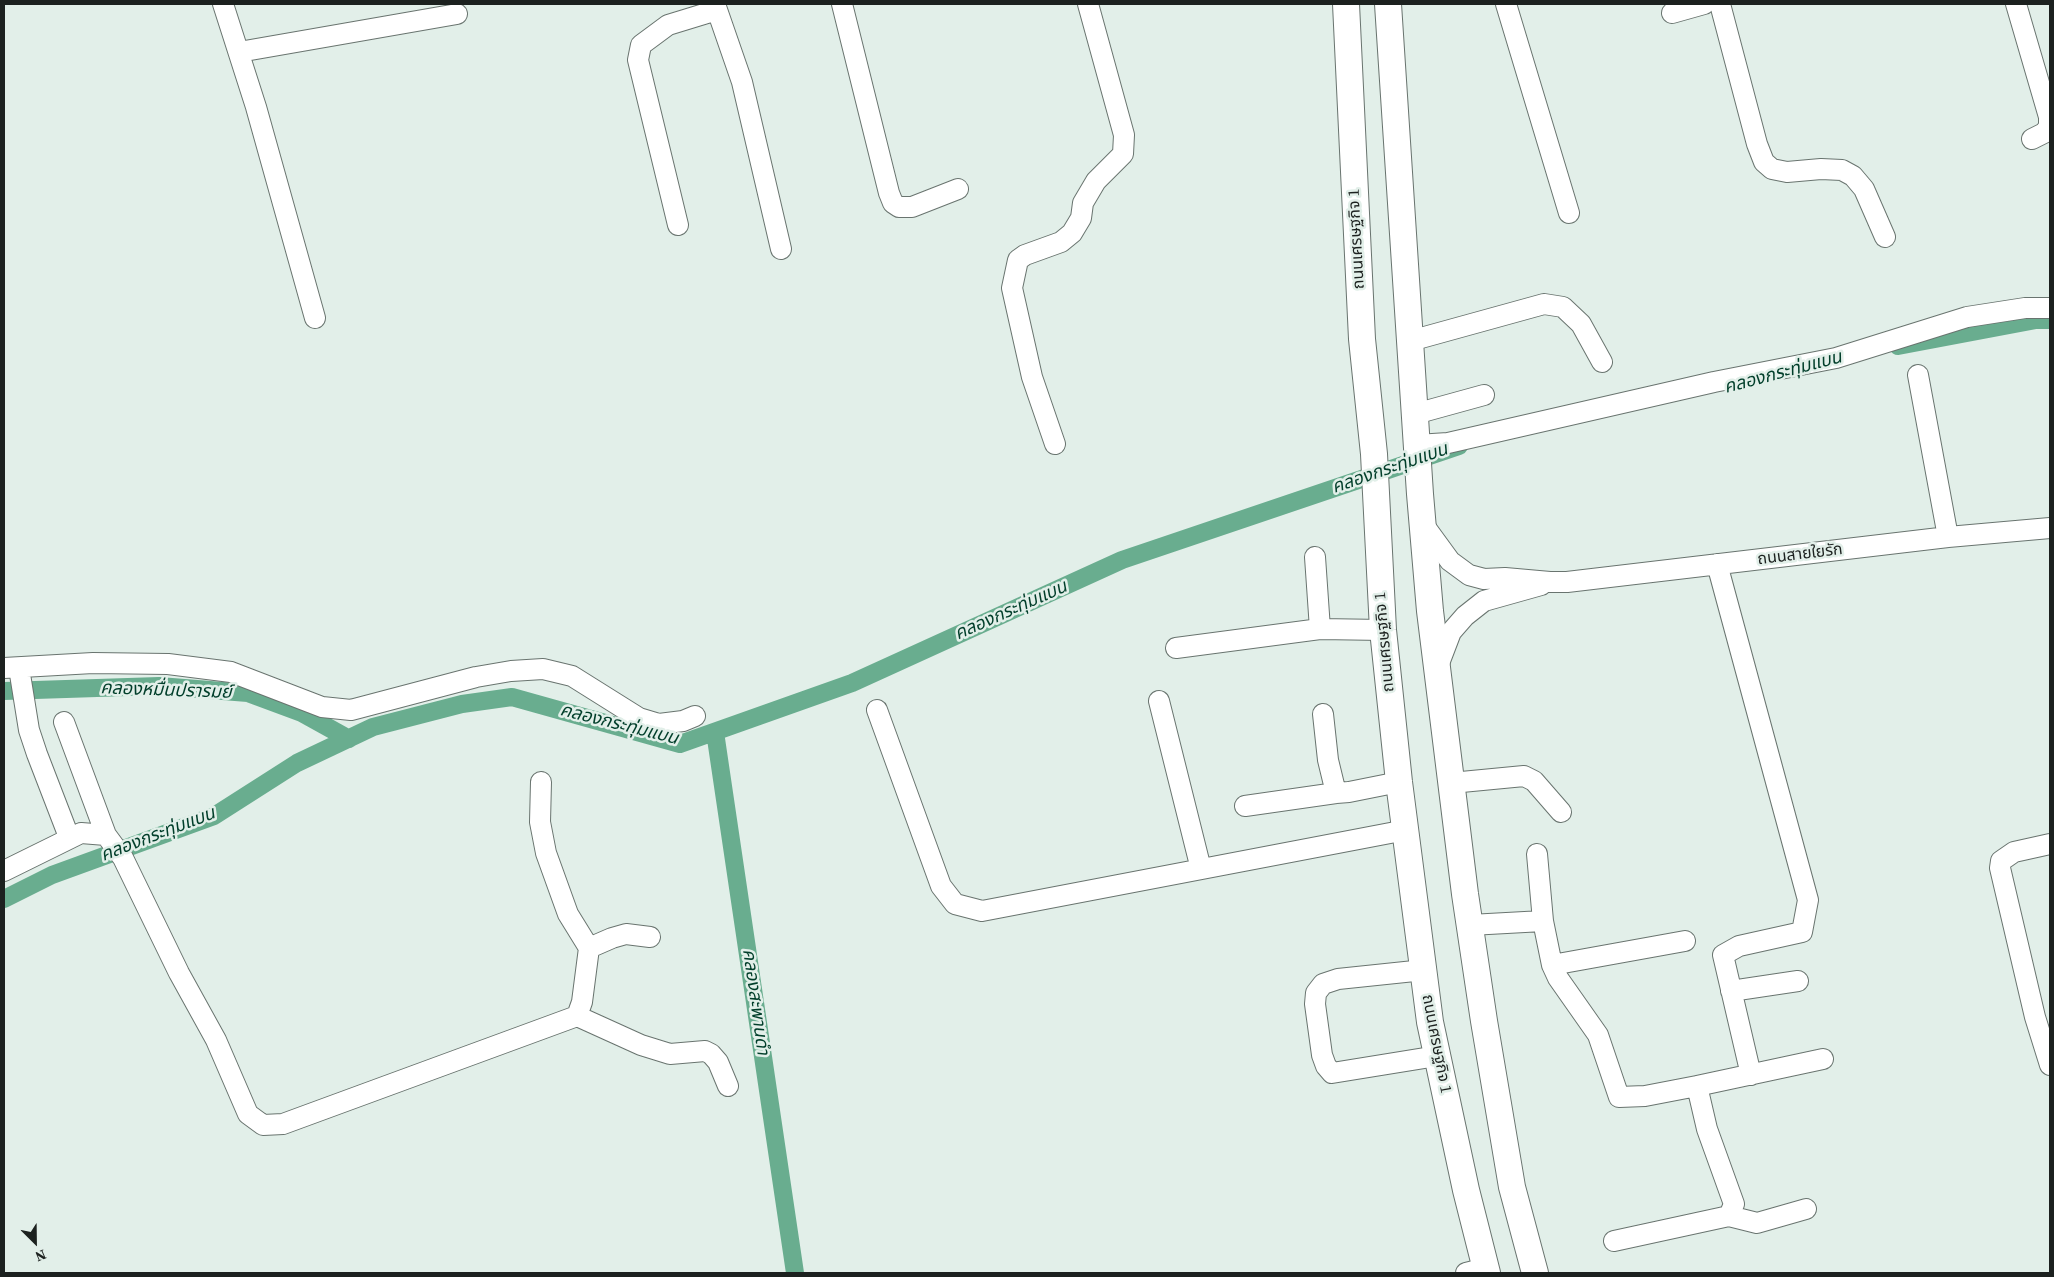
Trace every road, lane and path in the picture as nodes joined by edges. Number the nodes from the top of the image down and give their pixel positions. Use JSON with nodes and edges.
{"nodes":[{"id":1,"x":223,"y":4,"type":"edge"},
{"id":2,"x":842,"y":4,"type":"edge"},
{"id":3,"x":1088,"y":4,"type":"edge"},
{"id":4,"x":1346,"y":4,"type":"edge"},
{"id":5,"x":1388,"y":4,"type":"edge"},
{"id":6,"x":1506,"y":4,"type":"edge"},
{"id":7,"x":1704,"y":4,"type":"edge"},
{"id":8,"x":1720,"y":4,"type":"edge"},
{"id":9,"x":2016,"y":4,"type":"edge"},
{"id":10,"x":716,"y":7,"type":"edge"},
{"id":11,"x":1672,"y":13,"type":"dead end"},
{"id":12,"x":457,"y":14,"type":"dead end"},
{"id":13,"x":239,"y":52,"type":"junction"},
{"id":14,"x":2032,"y":139,"type":"dead end"},
{"id":15,"x":958,"y":189,"type":"dead end"},
{"id":16,"x":1569,"y":213,"type":"dead end"},
{"id":17,"x":678,"y":226,"type":"dead end"},
{"id":18,"x":1885,"y":237,"type":"dead end"},
{"id":19,"x":781,"y":249,"type":"dead end"},
{"id":20,"x":2050,"y":308,"type":"edge"},
{"id":21,"x":315,"y":318,"type":"dead end"},
{"id":22,"x":1410,"y":341,"type":"junction"},
{"id":23,"x":1602,"y":362,"type":"dead end"},
{"id":24,"x":1918,"y":375,"type":"dead end"},
{"id":25,"x":1484,"y":395,"type":"dead end"},
{"id":26,"x":1415,"y":414,"type":"junction"},
{"id":27,"x":1055,"y":444,"type":"dead end"},
{"id":28,"x":1417,"y":448,"type":"junction"},
{"id":29,"x":1423,"y":524,"type":"junction"},
{"id":30,"x":2050,"y":528,"type":"edge"},
{"id":31,"x":1948,"y":537,"type":"junction"},
{"id":32,"x":1315,"y":557,"type":"dead end"},
{"id":33,"x":1717,"y":564,"type":"junction"},
{"id":34,"x":1550,"y":582,"type":"junction"},
{"id":35,"x":1320,"y":629,"type":"junction"},
{"id":36,"x":1383,"y":630,"type":"junction"},
{"id":37,"x":1176,"y":648,"type":"dead end"},
{"id":38,"x":1437,"y":667,"type":"junction"},
{"id":39,"x":16,"y":678,"type":"edge"},
{"id":40,"x":1159,"y":701,"type":"dead end"},
{"id":41,"x":876,"y":710,"type":"dead end"},
{"id":42,"x":1323,"y":714,"type":"dead end"},
{"id":43,"x":695,"y":716,"type":"dead end"},
{"id":44,"x":64,"y":722,"type":"dead end"},
{"id":45,"x":541,"y":782,"type":"dead end"},
{"id":46,"x":1399,"y":782,"type":"junction"},
{"id":47,"x":1451,"y":783,"type":"junction"},
{"id":48,"x":1336,"y":793,"type":"junction"},
{"id":49,"x":1245,"y":806,"type":"dead end"},
{"id":50,"x":1561,"y":812,"type":"dead end"},
{"id":51,"x":1406,"y":830,"type":"junction"},
{"id":52,"x":69,"y":837,"type":"junction"},
{"id":53,"x":108,"y":837,"type":"junction"},
{"id":54,"x":2050,"y":844,"type":"edge"},
{"id":55,"x":1537,"y":854,"type":"dead end"},
{"id":56,"x":1201,"y":869,"type":"junction"},
{"id":57,"x":4,"y":871,"type":"edge"},
{"id":58,"x":1543,"y":921,"type":"junction"},
{"id":59,"x":1470,"y":925,"type":"junction"},
{"id":60,"x":650,"y":937,"type":"dead end"},
{"id":61,"x":1685,"y":941,"type":"dead end"},
{"id":62,"x":589,"y":948,"type":"junction"},
{"id":63,"x":1552,"y":965,"type":"junction"},
{"id":64,"x":1424,"y":970,"type":"junction"},
{"id":65,"x":1798,"y":980,"type":"dead end"},
{"id":66,"x":1731,"y":991,"type":"junction"},
{"id":67,"x":576,"y":1016,"type":"junction"},
{"id":68,"x":1438,"y":1056,"type":"junction"},
{"id":69,"x":1823,"y":1059,"type":"dead end"},
{"id":70,"x":2050,"y":1065,"type":"edge"},
{"id":71,"x":1751,"y":1075,"type":"junction"},
{"id":72,"x":728,"y":1086,"type":"dead end"},
{"id":73,"x":1697,"y":1086,"type":"junction"},
{"id":74,"x":1806,"y":1210,"type":"dead end"},
{"id":75,"x":1729,"y":1216,"type":"junction"},
{"id":76,"x":1614,"y":1241,"type":"dead end"},
{"id":77,"x":1480,"y":1272,"type":"edge"},
{"id":78,"x":1535,"y":1273,"type":"edge"}],
"edges":[{"from":1,"to":13,"type":"street"},
{"from":2,"to":15,"type":"street"},
{"from":3,"to":27,"type":"street"},
{"from":4,"to":36,"type":"main road","name":"ถนนเศรษฐกิจ 1"},
{"from":5,"to":22,"type":"main road"},
{"from":6,"to":16,"type":"street"},
{"from":7,"to":11,"type":"street"},
{"from":8,"to":18,"type":"street"},
{"from":9,"to":14,"type":"street"},
{"from":10,"to":17,"type":"street"},
{"from":10,"to":19,"type":"street"},
{"from":12,"to":13,"type":"street"},
{"from":13,"to":21,"type":"street"},
{"from":20,"to":28,"type":"street"},
{"from":22,"to":23,"type":"street"},
{"from":22,"to":26,"type":"main road"},
{"from":24,"to":31,"type":"street"},
{"from":25,"to":26,"type":"street"},
{"from":26,"to":28,"type":"main road"},
{"from":28,"to":29,"type":"main road"},
{"from":29,"to":34,"type":"street","name":"ถนนสายใยรัก"},
{"from":29,"to":38,"type":"main road"},
{"from":30,"to":31,"type":"street","name":"ถนนสายใยรัก"},
{"from":31,"to":33,"type":"street","name":"ถนนสายใยรัก"},
{"from":32,"to":35,"type":"street"},
{"from":33,"to":34,"type":"street","name":"ถนนสายใยรัก"},
{"from":33,"to":66,"type":"street"},
{"from":34,"to":38,"type":"street","name":"ถนนสายใยรัก"},
{"from":35,"to":36,"type":"street"},
{"from":35,"to":37,"type":"street"},
{"from":36,"to":46,"type":"main road","name":"ถนนเศรษฐกิจ 1"},
{"from":38,"to":47,"type":"main road"},
{"from":39,"to":43,"type":"street"},
{"from":39,"to":52,"type":"street"},
{"from":40,"to":56,"type":"street"},
{"from":41,"to":56,"type":"street"},
{"from":42,"to":48,"type":"street"},
{"from":44,"to":53,"type":"street"},
{"from":45,"to":62,"type":"street"},
{"from":46,"to":48,"type":"street"},
{"from":46,"to":51,"type":"main road","name":"ถนนเศรษฐกิจ 1"},
{"from":47,"to":50,"type":"street"},
{"from":47,"to":59,"type":"main road"},
{"from":48,"to":49,"type":"street"},
{"from":51,"to":56,"type":"street"},
{"from":51,"to":64,"type":"main road","name":"ถนนเศรษฐกิจ 1"},
{"from":52,"to":53,"type":"street"},
{"from":52,"to":57,"type":"street"},
{"from":53,"to":67,"type":"street"},
{"from":54,"to":70,"type":"street"},
{"from":55,"to":58,"type":"street"},
{"from":58,"to":59,"type":"street"},
{"from":58,"to":63,"type":"street"},
{"from":59,"to":78,"type":"main road"},
{"from":60,"to":62,"type":"street"},
{"from":61,"to":63,"type":"street"},
{"from":62,"to":67,"type":"street"},
{"from":63,"to":73,"type":"street"},
{"from":64,"to":68,"type":"main road","name":"ถนนเศรษฐกิจ 1"},
{"from":64,"to":68,"type":"street"},
{"from":65,"to":66,"type":"street"},
{"from":66,"to":71,"type":"street"},
{"from":67,"to":72,"type":"street"},
{"from":68,"to":77,"type":"main road","name":"ถนนเศรษฐกิจ 1"},
{"from":69,"to":71,"type":"street"},
{"from":71,"to":73,"type":"street"},
{"from":73,"to":75,"type":"street"},
{"from":74,"to":75,"type":"street"},
{"from":75,"to":76,"type":"street"}]}
